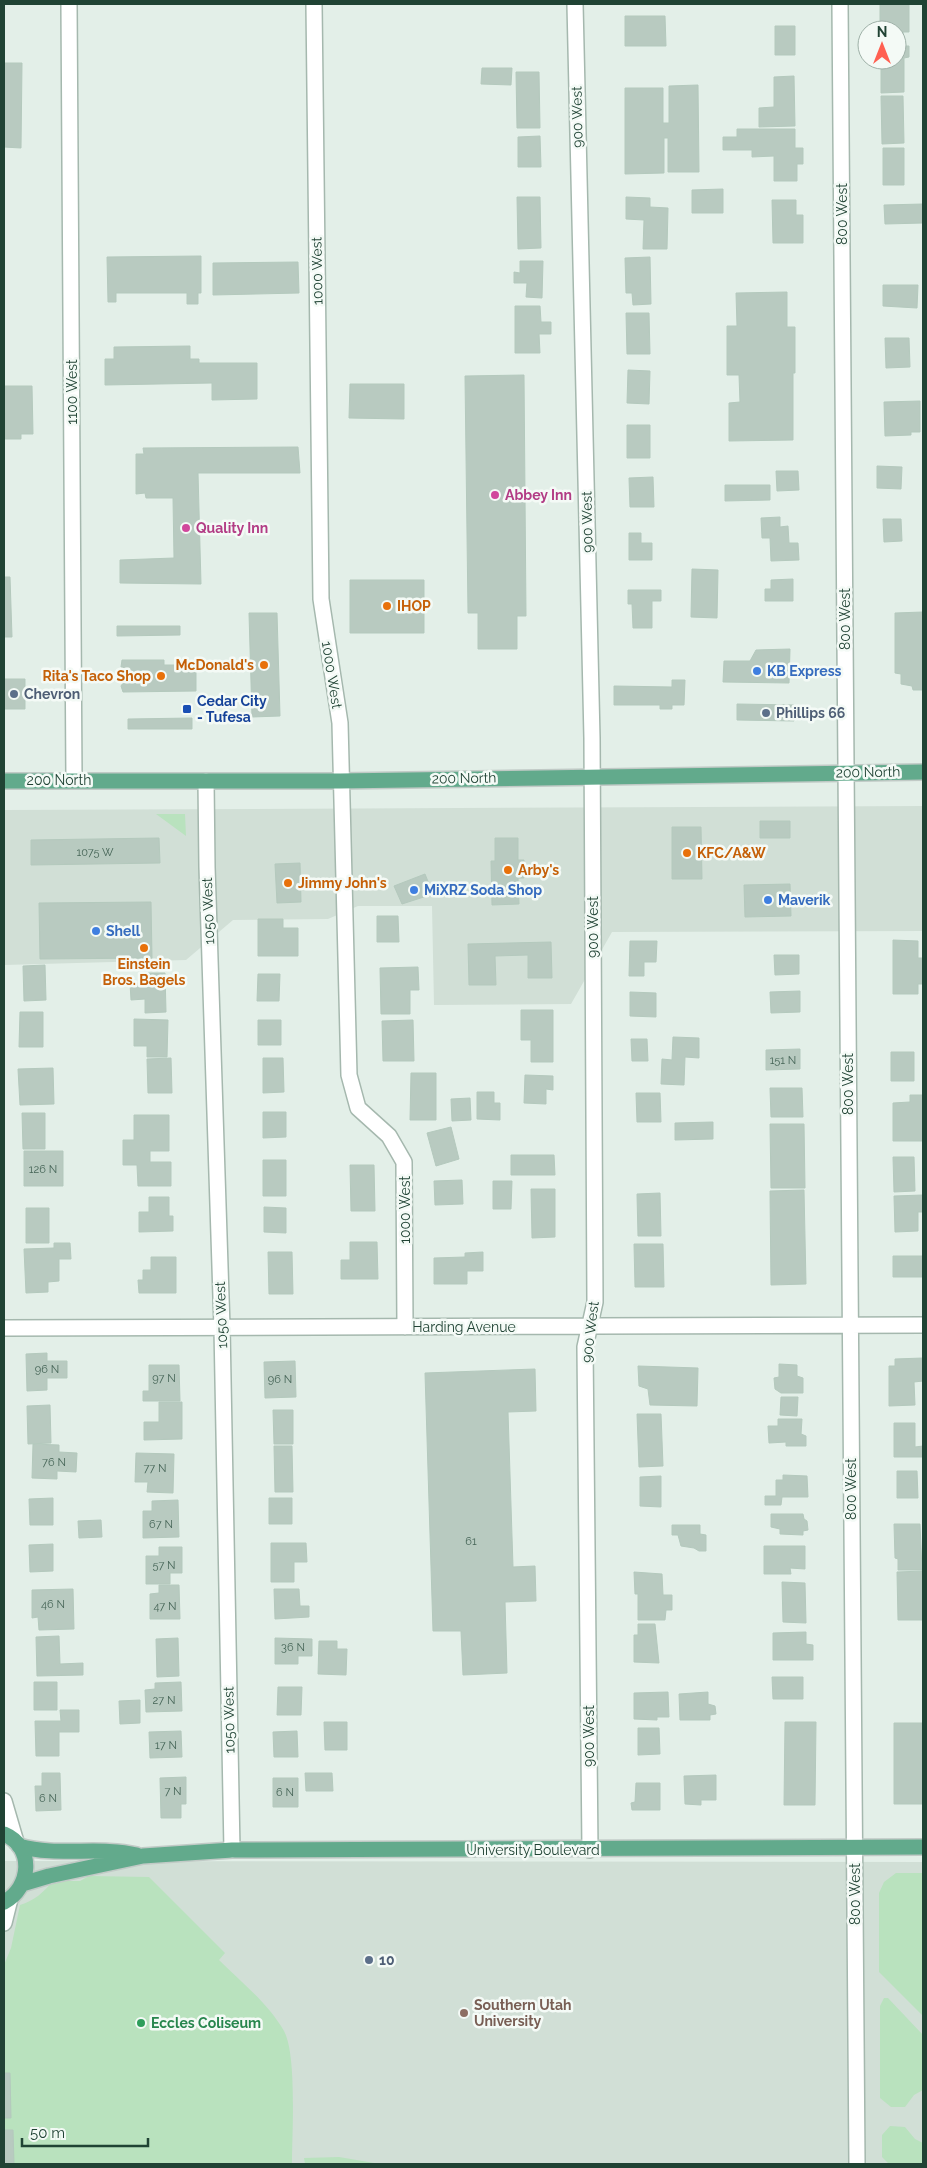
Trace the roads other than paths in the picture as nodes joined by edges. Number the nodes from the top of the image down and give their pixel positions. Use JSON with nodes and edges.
{"nodes":[{"id":1,"x":69,"y":4,"type":"edge"},
{"id":2,"x":314,"y":4,"type":"edge"},
{"id":3,"x":575,"y":4,"type":"edge"},
{"id":4,"x":840,"y":4,"type":"edge"},
{"id":5,"x":923,"y":772,"type":"edge"},
{"id":6,"x":846,"y":773,"type":"junction"},
{"id":7,"x":592,"y":776,"type":"junction"},
{"id":8,"x":74,"y":780,"type":"junction"},
{"id":9,"x":206,"y":780,"type":"junction"},
{"id":10,"x":340,"y":780,"type":"junction"},
{"id":11,"x":4,"y":781,"type":"edge"},
{"id":12,"x":590,"y":1325,"type":"junction"},
{"id":13,"x":850,"y":1325,"type":"junction"},
{"id":14,"x":923,"y":1325,"type":"edge"},
{"id":15,"x":406,"y":1327,"type":"junction"},
{"id":16,"x":4,"y":1328,"type":"edge"},
{"id":17,"x":222,"y":1328,"type":"junction"},
{"id":18,"x":4,"y":1801,"type":"edge"},
{"id":19,"x":13,"y":1840,"type":"edge"},
{"id":20,"x":923,"y":1847,"type":"edge"},
{"id":21,"x":854,"y":1848,"type":"junction"},
{"id":22,"x":232,"y":1850,"type":"junction"},
{"id":23,"x":590,"y":1850,"type":"junction"},
{"id":24,"x":143,"y":1856,"type":"junction"},
{"id":25,"x":22,"y":1884,"type":"junction"},
{"id":26,"x":7,"y":1900,"type":"edge"},
{"id":27,"x":4,"y":1923,"type":"edge"},
{"id":28,"x":856,"y":2164,"type":"edge"}],
"edges":[{"from":1,"to":8,"type":"street","name":"1100 West"},
{"from":2,"to":10,"type":"street","name":"1000 West"},
{"from":3,"to":7,"type":"street","name":"900 West"},
{"from":4,"to":6,"type":"street","name":"800 West"},
{"from":5,"to":6,"type":"main road","name":"200 North"},
{"from":6,"to":7,"type":"main road","name":"200 North"},
{"from":6,"to":13,"type":"street","name":"800 West"},
{"from":7,"to":10,"type":"main road","name":"200 North"},
{"from":7,"to":12,"type":"street","name":"900 West"},
{"from":8,"to":9,"type":"main road","name":"200 North"},
{"from":8,"to":11,"type":"main road","name":"200 North"},
{"from":9,"to":10,"type":"main road","name":"200 North"},
{"from":9,"to":17,"type":"street","name":"1050 West"},
{"from":10,"to":15,"type":"street","name":"1000 West"},
{"from":12,"to":13,"type":"street","name":"Harding Avenue"},
{"from":12,"to":15,"type":"street","name":"Harding Avenue"},
{"from":12,"to":23,"type":"street","name":"900 West"},
{"from":13,"to":14,"type":"street","name":"Harding Avenue"},
{"from":13,"to":21,"type":"street","name":"800 West"},
{"from":15,"to":17,"type":"street","name":"Harding Avenue"},
{"from":16,"to":17,"type":"street","name":"Harding Avenue"},
{"from":17,"to":22,"type":"street","name":"1050 West"},
{"from":18,"to":19,"type":"street"},
{"from":19,"to":24,"type":"main road","name":"University Boulevard"},
{"from":19,"to":25,"type":"main road"},
{"from":20,"to":21,"type":"main road","name":"University Boulevard"},
{"from":21,"to":23,"type":"main road","name":"University Boulevard"},
{"from":21,"to":28,"type":"street","name":"800 West"},
{"from":22,"to":23,"type":"main road","name":"University Boulevard"},
{"from":22,"to":24,"type":"main road","name":"University Boulevard"},
{"from":24,"to":25,"type":"main road","name":"University Boulevard"},
{"from":25,"to":26,"type":"main road"},
{"from":26,"to":27,"type":"street"}]}
